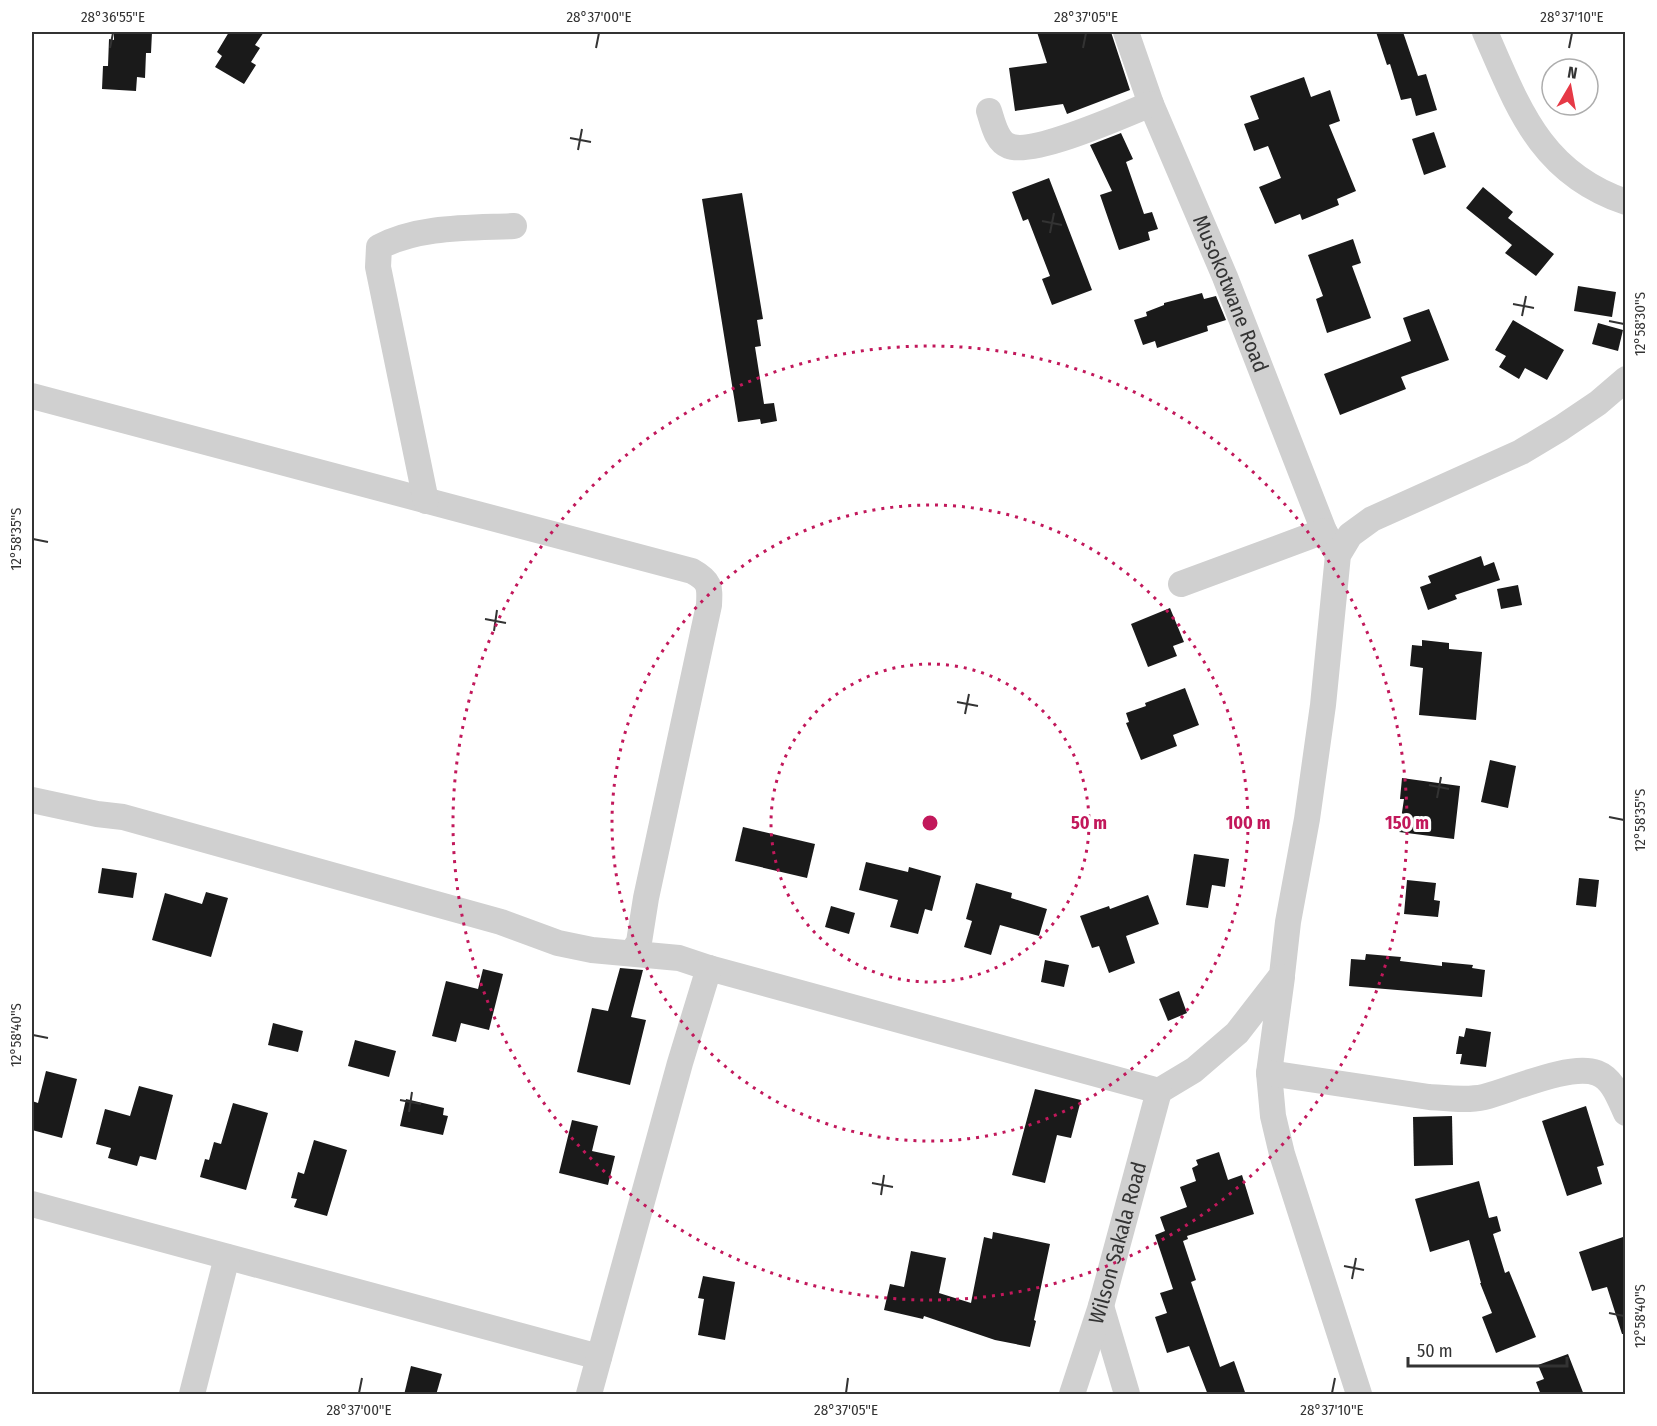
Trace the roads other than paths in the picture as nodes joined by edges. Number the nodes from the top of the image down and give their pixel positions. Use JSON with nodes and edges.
{"nodes":[{"id":1,"x":1126,"y":32,"type":"edge"},
{"id":2,"x":1485,"y":32,"type":"edge"},
{"id":3,"x":1151,"y":104,"type":"junction"},
{"id":4,"x":988,"y":111,"type":"dead end"},
{"id":5,"x":1626,"y":202,"type":"edge"},
{"id":6,"x":514,"y":225,"type":"dead end"},
{"id":7,"x":1626,"y":379,"type":"edge"},
{"id":8,"x":32,"y":396,"type":"edge"},
{"id":9,"x":426,"y":501,"type":"junction"},
{"id":10,"x":1324,"y":531,"type":"junction"},
{"id":11,"x":1338,"y":555,"type":"junction"},
{"id":12,"x":1181,"y":584,"type":"dead end"},
{"id":13,"x":32,"y":800,"type":"edge"},
{"id":14,"x":632,"y":953,"type":"junction"},
{"id":15,"x":709,"y":968,"type":"junction"},
{"id":16,"x":1282,"y":975,"type":"junction"},
{"id":17,"x":1269,"y":1073,"type":"junction"},
{"id":18,"x":1159,"y":1091,"type":"junction"},
{"id":19,"x":1626,"y":1113,"type":"edge"},
{"id":20,"x":32,"y":1204,"type":"edge"},
{"id":21,"x":227,"y":1257,"type":"junction"},
{"id":22,"x":1101,"y":1306,"type":"junction"},
{"id":23,"x":599,"y":1357,"type":"junction"},
{"id":24,"x":192,"y":1395,"type":"edge"},
{"id":25,"x":589,"y":1395,"type":"edge"},
{"id":26,"x":1072,"y":1395,"type":"edge"},
{"id":27,"x":1128,"y":1395,"type":"edge"},
{"id":28,"x":1359,"y":1395,"type":"edge"}],
"edges":[{"from":1,"to":3,"type":"street","name":"Musokotwane Road"},
{"from":2,"to":5,"type":"street"},
{"from":3,"to":4,"type":"street"},
{"from":3,"to":10,"type":"street","name":"Musokotwane Road"},
{"from":6,"to":9,"type":"street"},
{"from":7,"to":11,"type":"street"},
{"from":8,"to":9,"type":"street"},
{"from":9,"to":14,"type":"street"},
{"from":10,"to":11,"type":"street","name":"Musokotwane Road"},
{"from":10,"to":12,"type":"street"},
{"from":11,"to":16,"type":"street"},
{"from":13,"to":14,"type":"street"},
{"from":14,"to":15,"type":"street"},
{"from":15,"to":18,"type":"street"},
{"from":15,"to":23,"type":"street"},
{"from":16,"to":17,"type":"street"},
{"from":16,"to":18,"type":"street"},
{"from":17,"to":19,"type":"street"},
{"from":17,"to":28,"type":"street"},
{"from":18,"to":22,"type":"street","name":"Wilson Sakala Road"},
{"from":20,"to":21,"type":"street"},
{"from":21,"to":23,"type":"street"},
{"from":21,"to":24,"type":"street"},
{"from":22,"to":26,"type":"street","name":"Wilson Sakala Road"},
{"from":22,"to":27,"type":"street"},
{"from":23,"to":25,"type":"street"}]}
